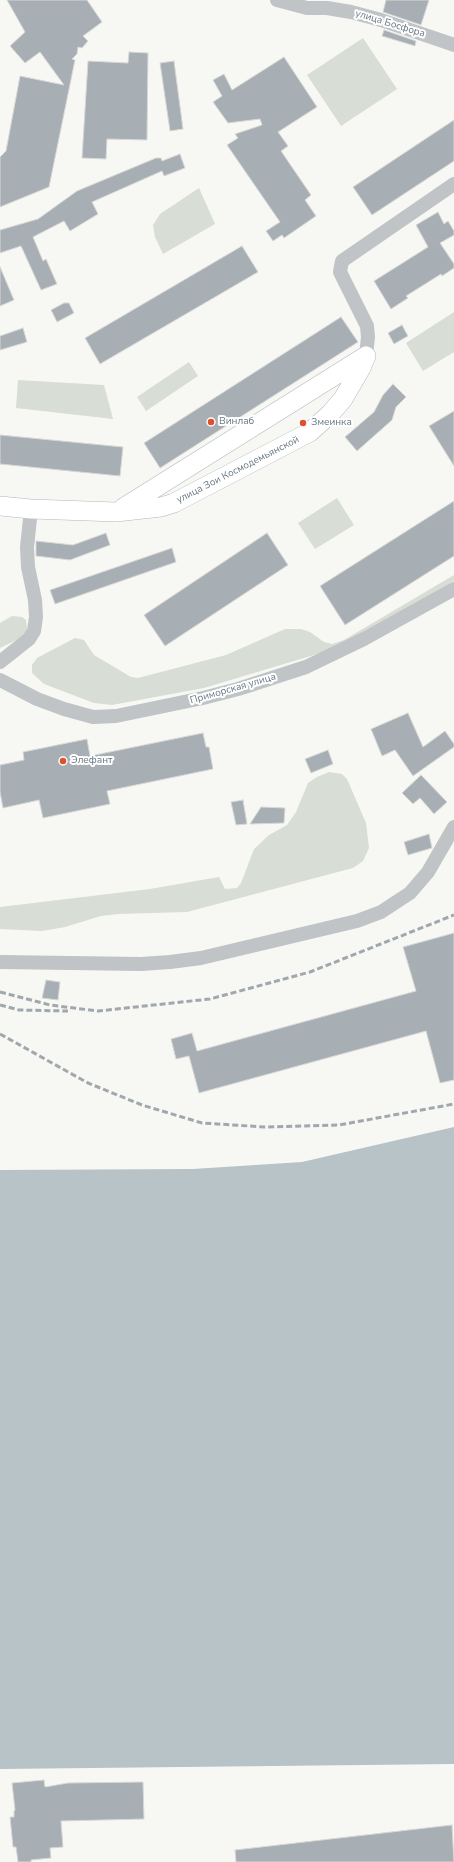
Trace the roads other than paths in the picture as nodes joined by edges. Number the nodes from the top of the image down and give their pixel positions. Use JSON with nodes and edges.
{"nodes":[{"id":1,"x":277,"y":0,"type":"edge"},
{"id":2,"x":454,"y":45,"type":"edge"},
{"id":3,"x":454,"y":184,"type":"edge"},
{"id":4,"x":366,"y":356,"type":"junction"},
{"id":5,"x":0,"y":506,"type":"edge"},
{"id":6,"x":31,"y":509,"type":"junction"},
{"id":7,"x":116,"y":512,"type":"junction"},
{"id":8,"x":454,"y":589,"type":"edge"},
{"id":9,"x":0,"y":662,"type":"edge"},
{"id":10,"x":0,"y":680,"type":"edge"},
{"id":11,"x":454,"y":827,"type":"edge"},
{"id":12,"x":0,"y":962,"type":"edge"}],
"edges":[{"from":1,"to":2,"type":"street","name":"улица Босфора"},
{"from":3,"to":4,"type":"street","name":"улица Зои Космодемьянской"},
{"from":4,"to":7,"type":"main road"},
{"from":4,"to":7,"type":"main road","name":"улица Зои Космодемьянской"},
{"from":5,"to":6,"type":"main road","name":"улица Зои Космодемьянской"},
{"from":6,"to":7,"type":"main road","name":"улица Зои Космодемьянской"},
{"from":6,"to":9,"type":"street"},
{"from":8,"to":10,"type":"street","name":"Приморская улица"},
{"from":11,"to":12,"type":"street"}]}
